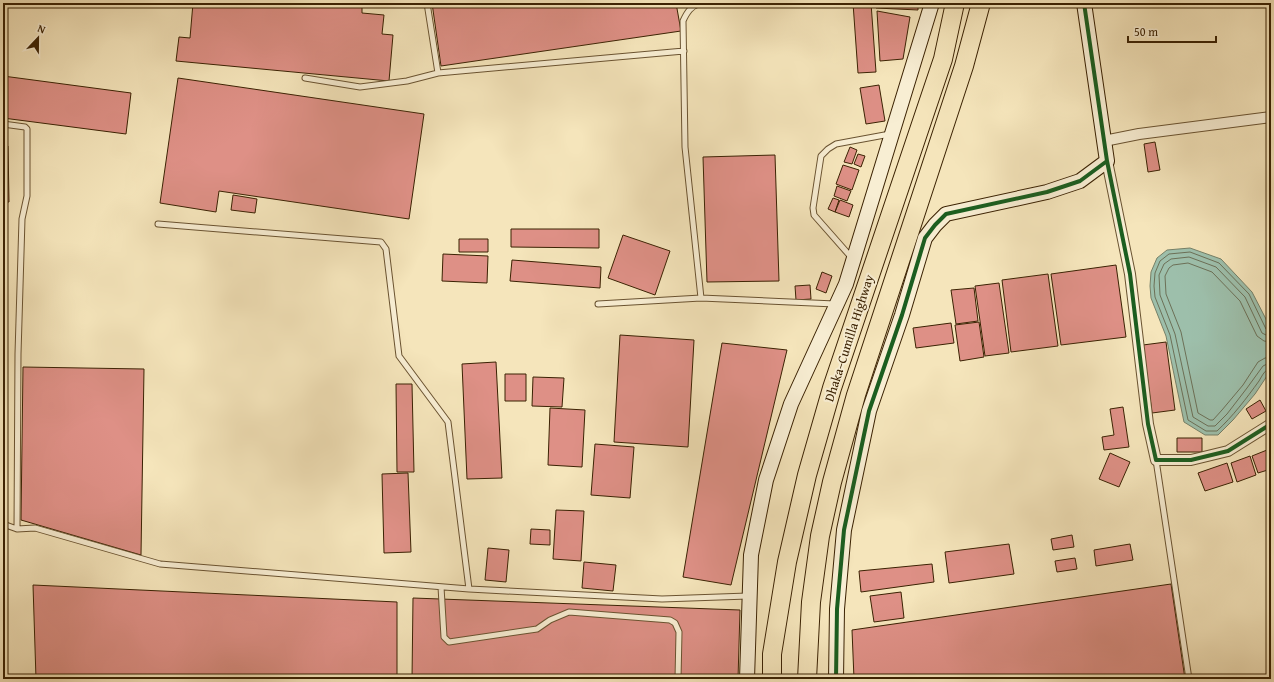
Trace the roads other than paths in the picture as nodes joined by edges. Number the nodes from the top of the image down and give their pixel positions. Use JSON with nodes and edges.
{"nodes":[{"id":1,"x":427,"y":3,"type":"edge"},
{"id":2,"x":701,"y":3,"type":"edge"},
{"id":3,"x":932,"y":3,"type":"edge"},
{"id":4,"x":955,"y":3,"type":"edge"},
{"id":5,"x":980,"y":3,"type":"edge"},
{"id":6,"x":1084,"y":3,"type":"edge"},
{"id":7,"x":684,"y":51,"type":"junction"},
{"id":8,"x":438,"y":73,"type":"junction"},
{"id":9,"x":305,"y":78,"type":"dead end"},
{"id":10,"x":1271,"y":117,"type":"edge"},
{"id":11,"x":3,"y":124,"type":"edge"},
{"id":12,"x":892,"y":133,"type":"junction"},
{"id":13,"x":1104,"y":141,"type":"junction"},
{"id":14,"x":1107,"y":161,"type":"junction"},
{"id":15,"x":158,"y":224,"type":"dead end"},
{"id":16,"x":853,"y":260,"type":"junction"},
{"id":17,"x":701,"y":298,"type":"junction"},
{"id":18,"x":598,"y":304,"type":"dead end"},
{"id":19,"x":837,"y":304,"type":"junction"},
{"id":20,"x":1271,"y":424,"type":"edge"},
{"id":21,"x":1156,"y":460,"type":"junction"},
{"id":22,"x":3,"y":524,"type":"edge"},
{"id":23,"x":17,"y":528,"type":"junction"},
{"id":24,"x":441,"y":587,"type":"junction"},
{"id":25,"x":469,"y":589,"type":"junction"},
{"id":26,"x":749,"y":596,"type":"junction"},
{"id":27,"x":678,"y":679,"type":"edge"},
{"id":28,"x":747,"y":679,"type":"edge"},
{"id":29,"x":772,"y":679,"type":"edge"},
{"id":30,"x":807,"y":679,"type":"edge"},
{"id":31,"x":836,"y":679,"type":"edge"},
{"id":32,"x":1189,"y":679,"type":"edge"}],
"edges":[{"from":1,"to":8,"type":"lane"},
{"from":2,"to":7,"type":"lane"},
{"from":3,"to":12,"type":"street"},
{"from":4,"to":29,"type":"highway","name":"Dhaka–Cumilla Highway"},
{"from":5,"to":30,"type":"highway","name":"Dhaka–Cumilla Highway"},
{"from":6,"to":13,"type":"street"},
{"from":7,"to":8,"type":"lane"},
{"from":7,"to":17,"type":"lane"},
{"from":8,"to":9,"type":"lane"},
{"from":10,"to":13,"type":"street"},
{"from":11,"to":23,"type":"lane"},
{"from":12,"to":16,"type":"street"},
{"from":12,"to":16,"type":"lane"},
{"from":13,"to":14,"type":"street"},
{"from":14,"to":21,"type":"street"},
{"from":14,"to":31,"type":"street"},
{"from":15,"to":25,"type":"lane"},
{"from":16,"to":19,"type":"street"},
{"from":17,"to":18,"type":"lane"},
{"from":17,"to":19,"type":"lane"},
{"from":19,"to":26,"type":"street"},
{"from":20,"to":21,"type":"street"},
{"from":21,"to":32,"type":"lane"},
{"from":22,"to":23,"type":"lane"},
{"from":23,"to":24,"type":"lane"},
{"from":24,"to":25,"type":"lane"},
{"from":24,"to":27,"type":"lane"},
{"from":25,"to":26,"type":"lane"},
{"from":26,"to":28,"type":"street"}]}
